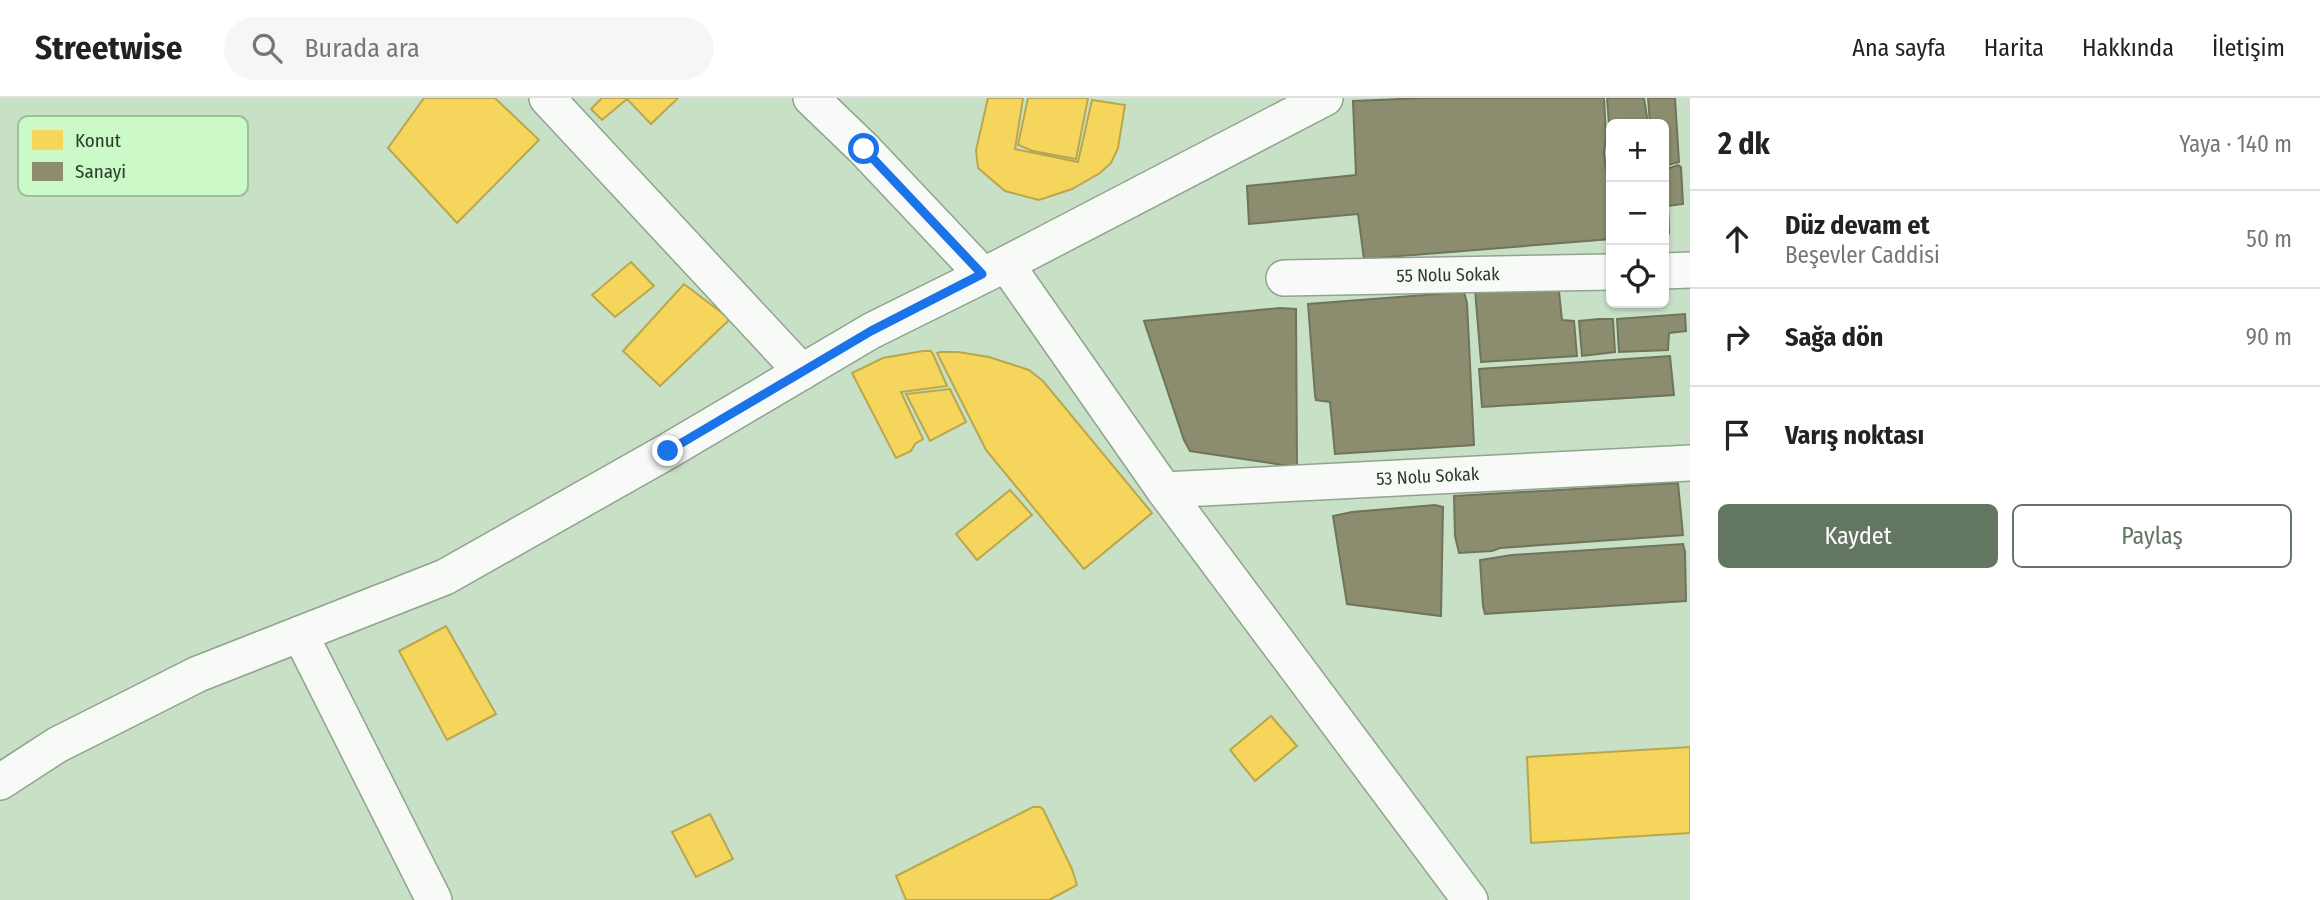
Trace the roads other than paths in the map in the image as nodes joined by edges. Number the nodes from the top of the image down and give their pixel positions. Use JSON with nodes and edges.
{"nodes":[{"id":1,"x":547,"y":98,"type":"edge"},
{"id":2,"x":811,"y":98,"type":"edge"},
{"id":3,"x":1325,"y":98,"type":"edge"},
{"id":4,"x":994,"y":269,"type":"junction"},
{"id":5,"x":1690,"y":270,"type":"edge"},
{"id":6,"x":1669,"y":271,"type":"edge"},
{"id":7,"x":1606,"y":272,"type":"edge"},
{"id":8,"x":1284,"y":278,"type":"dead end"},
{"id":9,"x":802,"y":372,"type":"junction"},
{"id":10,"x":1690,"y":463,"type":"edge"},
{"id":11,"x":1164,"y":489,"type":"junction"},
{"id":12,"x":300,"y":634,"type":"junction"},
{"id":13,"x":0,"y":782,"type":"edge"},
{"id":14,"x":434,"y":900,"type":"edge"},
{"id":15,"x":1470,"y":900,"type":"edge"}],
"edges":[{"from":1,"to":9,"type":"street"},
{"from":2,"to":4,"type":"street"},
{"from":3,"to":4,"type":"street"},
{"from":4,"to":9,"type":"street"},
{"from":4,"to":11,"type":"street"},
{"from":5,"to":6,"type":"street"},
{"from":7,"to":8,"type":"street","name":"55 Nolu Sokak"},
{"from":9,"to":12,"type":"street"},
{"from":10,"to":11,"type":"street","name":"53 Nolu Sokak"},
{"from":11,"to":15,"type":"street"},
{"from":12,"to":13,"type":"street"},
{"from":12,"to":14,"type":"street"}]}
